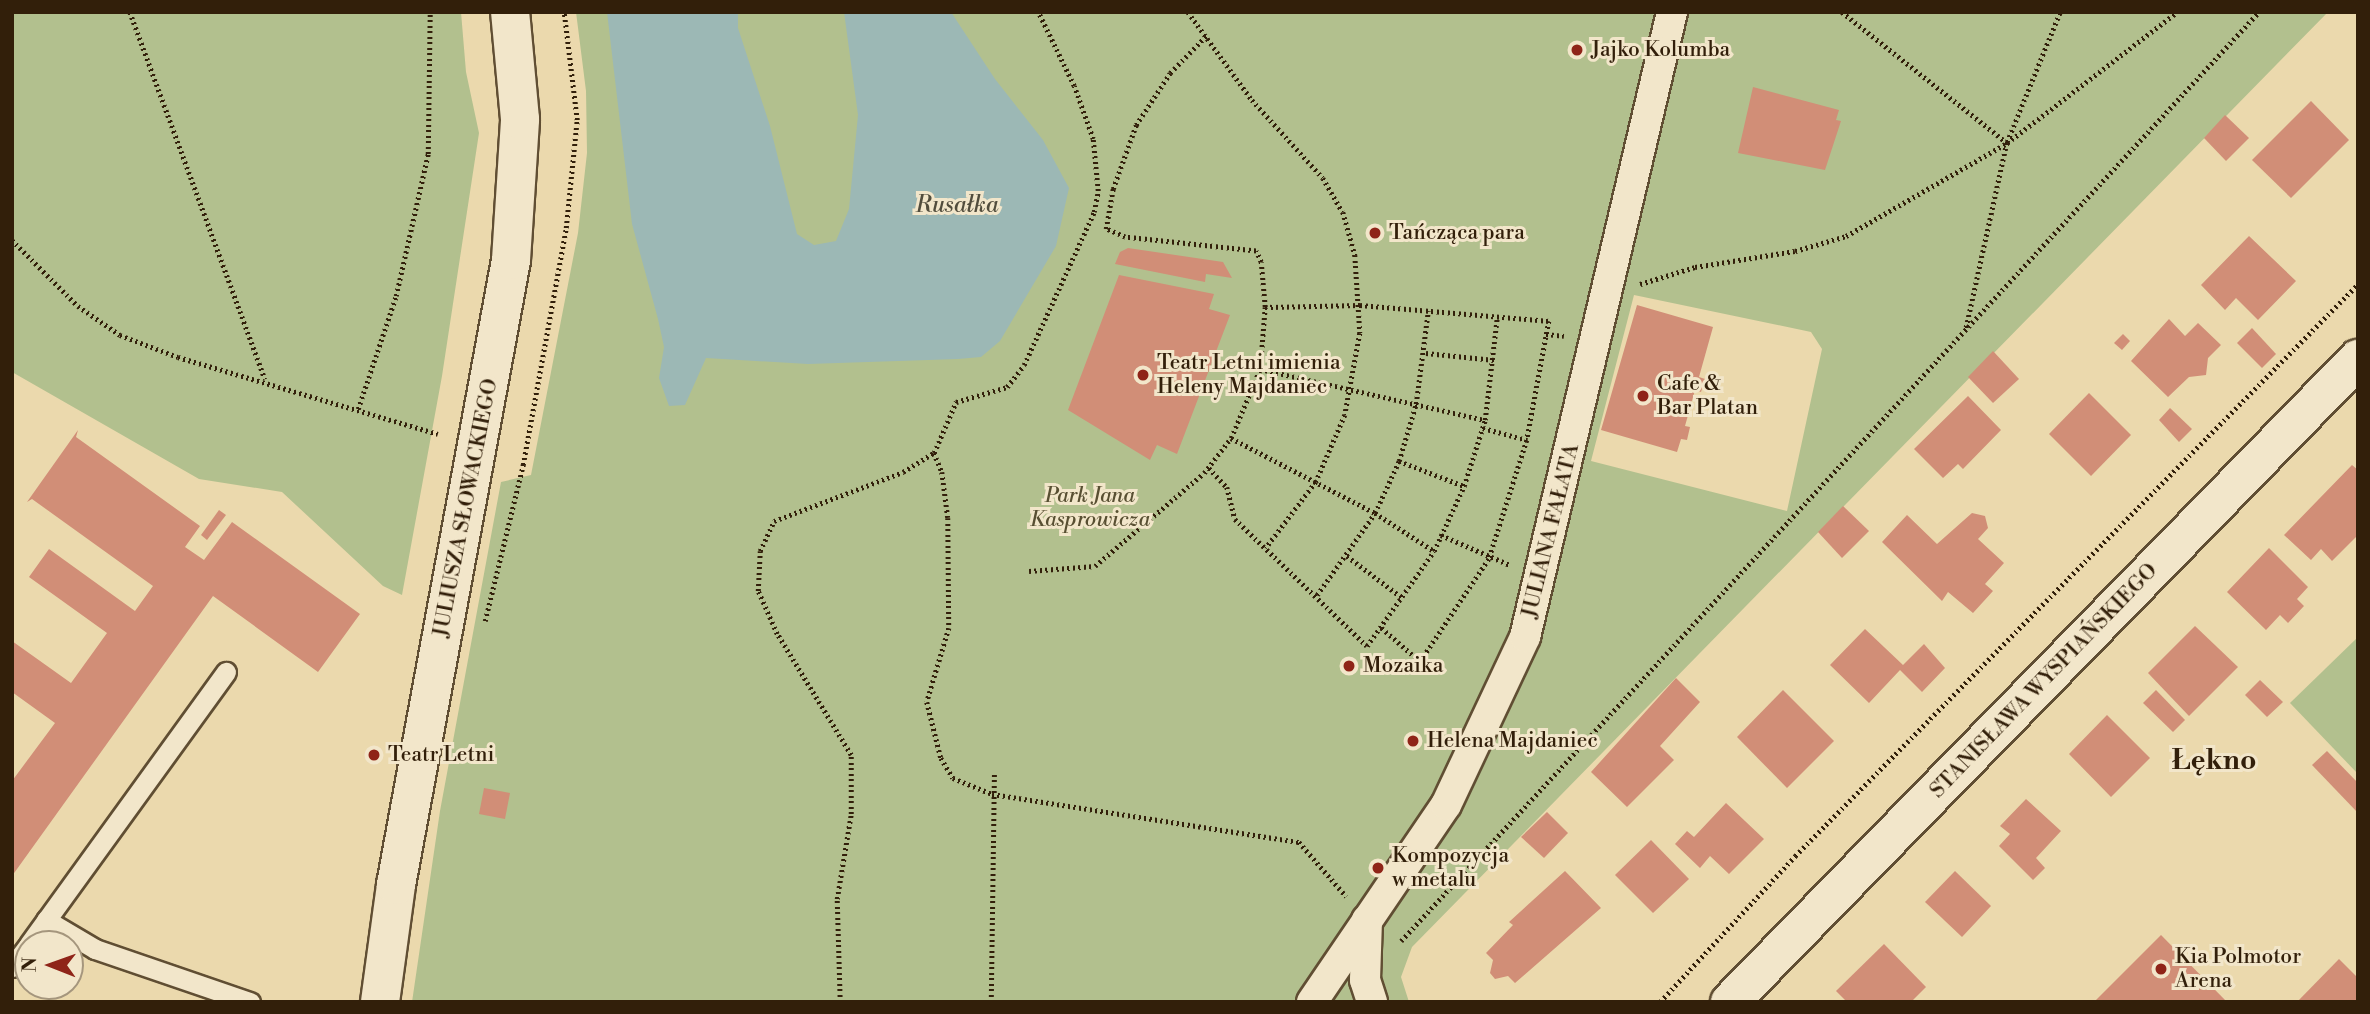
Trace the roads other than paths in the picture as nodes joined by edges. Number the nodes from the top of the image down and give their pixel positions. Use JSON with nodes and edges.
{"nodes":[{"id":1,"x":510,"y":12,"type":"edge"},
{"id":2,"x":1672,"y":12,"type":"edge"},
{"id":3,"x":2358,"y":359,"type":"edge"},
{"id":4,"x":226,"y":672,"type":"dead end"},
{"id":5,"x":46,"y":920,"type":"junction"},
{"id":6,"x":1367,"y":920,"type":"junction"},
{"id":7,"x":39,"y":930,"type":"edge"},
{"id":8,"x":1368,"y":991,"type":"edge"},
{"id":9,"x":250,"y":1002,"type":"edge"},
{"id":10,"x":380,"y":1002,"type":"edge"},
{"id":11,"x":1312,"y":1002,"type":"edge"},
{"id":12,"x":1730,"y":1002,"type":"edge"}],
"edges":[{"from":1,"to":10,"type":"street","name":"JULIUSZA SŁOWACKIEGO"},
{"from":2,"to":6,"type":"street","name":"JULIANA FAŁATA"},
{"from":3,"to":12,"type":"street","name":"STANISŁAWA WYSPIAŃSKIEGO"},
{"from":4,"to":5,"type":"lane"},
{"from":5,"to":7,"type":"lane"},
{"from":5,"to":9,"type":"lane"},
{"from":6,"to":8,"type":"street"},
{"from":6,"to":11,"type":"street","name":"JULIANA FAŁATA"}]}
